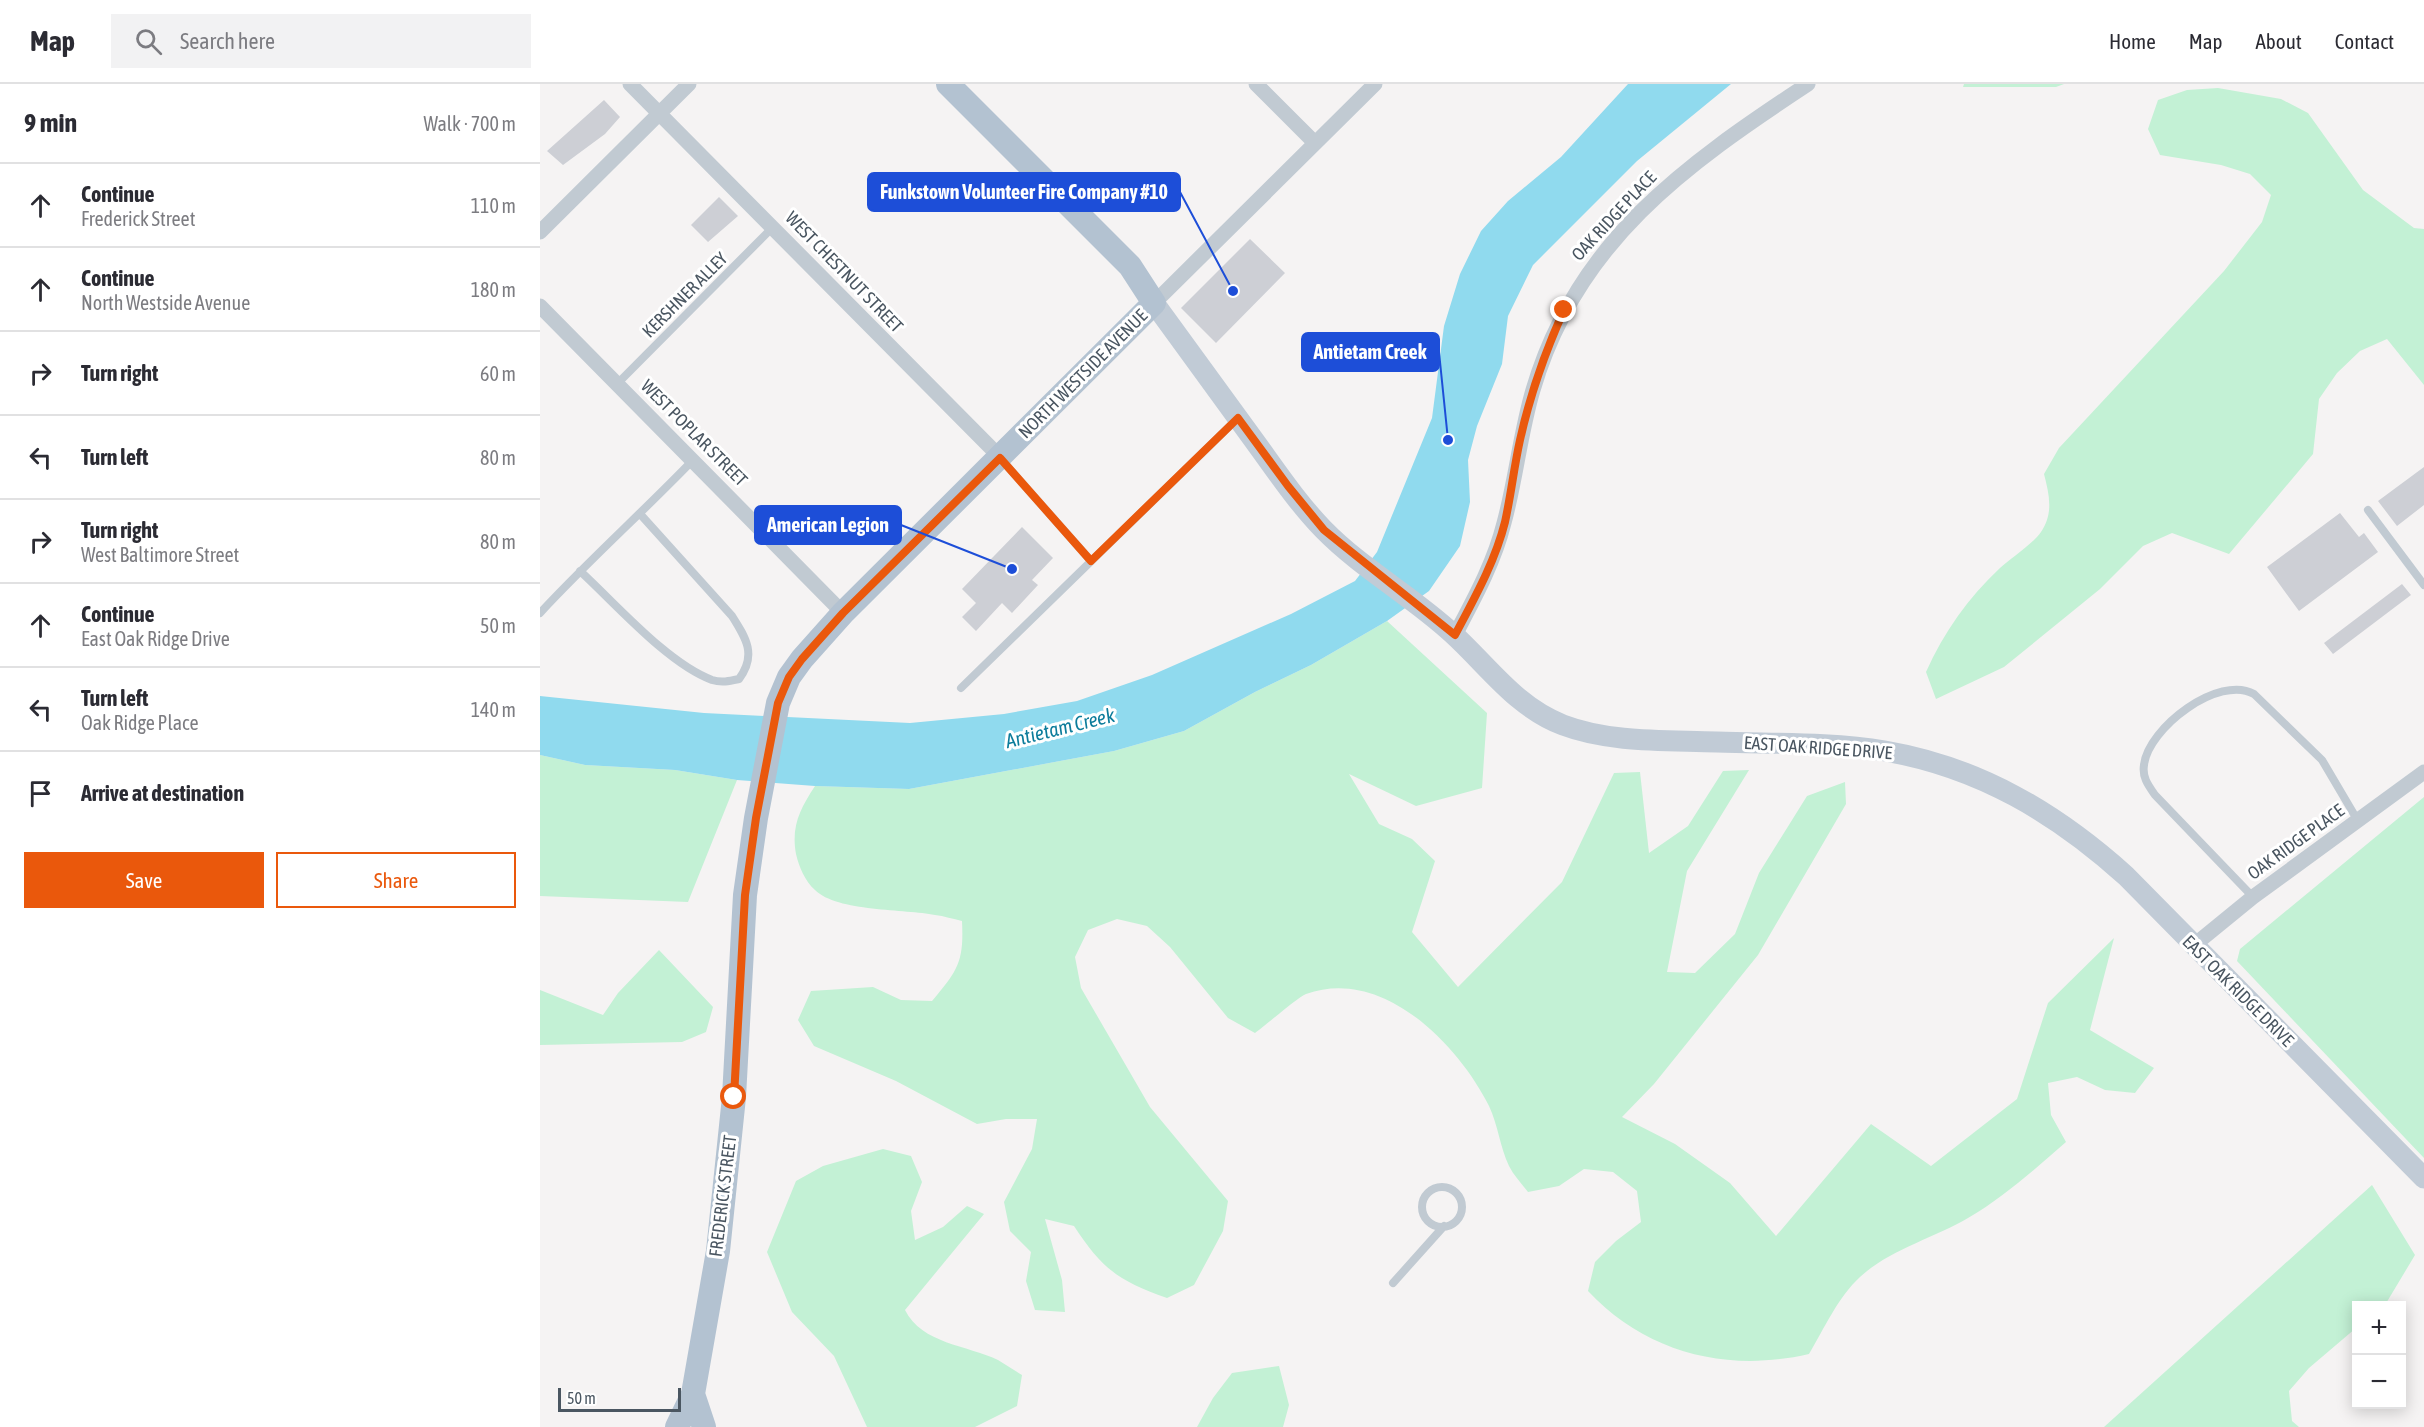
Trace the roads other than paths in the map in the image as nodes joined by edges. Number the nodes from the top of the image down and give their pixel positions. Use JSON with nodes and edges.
{"nodes":[{"id":1,"x":630,"y":84,"type":"edge"},
{"id":2,"x":689,"y":84,"type":"edge"},
{"id":3,"x":948,"y":84,"type":"edge"},
{"id":4,"x":1256,"y":84,"type":"edge"},
{"id":5,"x":1375,"y":84,"type":"edge"},
{"id":6,"x":1808,"y":84,"type":"edge"},
{"id":7,"x":660,"y":114,"type":"junction"},
{"id":8,"x":1315,"y":143,"type":"junction"},
{"id":9,"x":773,"y":227,"type":"junction"},
{"id":10,"x":540,"y":232,"type":"edge"},
{"id":11,"x":1154,"y":303,"type":"junction"},
{"id":12,"x":540,"y":306,"type":"edge"},
{"id":13,"x":618,"y":383,"type":"junction"},
{"id":14,"x":1238,"y":418,"type":"junction"},
{"id":15,"x":1000,"y":458,"type":"junction"},
{"id":16,"x":693,"y":460,"type":"junction"},
{"id":17,"x":2368,"y":510,"type":"dead end"},
{"id":18,"x":641,"y":515,"type":"junction"},
{"id":19,"x":1091,"y":561,"type":"junction"},
{"id":20,"x":580,"y":571,"type":"junction"},
{"id":21,"x":2424,"y":585,"type":"edge"},
{"id":22,"x":843,"y":613,"type":"junction"},
{"id":23,"x":540,"y":614,"type":"edge"},
{"id":24,"x":1448,"y":629,"type":"junction"},
{"id":25,"x":961,"y":688,"type":"dead end"},
{"id":26,"x":2424,"y":772,"type":"edge"},
{"id":27,"x":756,"y":818,"type":"joint"},
{"id":28,"x":2358,"y":822,"type":"junction"},
{"id":29,"x":2253,"y":897,"type":"junction"},
{"id":30,"x":2193,"y":946,"type":"junction"},
{"id":31,"x":2424,"y":1178,"type":"edge"},
{"id":32,"x":1444,"y":1226,"type":"junction"},
{"id":33,"x":1393,"y":1283,"type":"dead end"},
{"id":34,"x":693,"y":1394,"type":"junction"},
{"id":35,"x":677,"y":1427,"type":"edge"},
{"id":36,"x":704,"y":1427,"type":"edge"}],
"edges":[{"from":1,"to":7,"type":"street","name":"WEST CHESTNUT STREET"},
{"from":2,"to":7,"type":"street"},
{"from":3,"to":11,"type":"main road"},
{"from":4,"to":8,"type":"street"},
{"from":5,"to":8,"type":"street"},
{"from":6,"to":24,"type":"street","name":"OAK RIDGE PLACE"},
{"from":7,"to":9,"type":"street","name":"WEST CHESTNUT STREET"},
{"from":7,"to":10,"type":"street"},
{"from":8,"to":11,"type":"street"},
{"from":9,"to":13,"type":"lane","name":"KERSHNER ALLEY"},
{"from":9,"to":15,"type":"street","name":"WEST CHESTNUT STREET"},
{"from":11,"to":14,"type":"street","name":"EAST OAK RIDGE DRIVE"},
{"from":11,"to":15,"type":"main road","name":"NORTH WESTSIDE AVENUE"},
{"from":12,"to":13,"type":"street","name":"WEST POPLAR STREET"},
{"from":13,"to":16,"type":"street","name":"WEST POPLAR STREET"},
{"from":14,"to":19,"type":"lane"},
{"from":14,"to":24,"type":"street","name":"EAST OAK RIDGE DRIVE"},
{"from":15,"to":19,"type":"lane"},
{"from":15,"to":22,"type":"main road","name":"NORTH WESTSIDE AVENUE"},
{"from":16,"to":18,"type":"lane"},
{"from":16,"to":22,"type":"street","name":"WEST POPLAR STREET"},
{"from":17,"to":21,"type":"lane"},
{"from":18,"to":20,"type":"lane"},
{"from":18,"to":20,"type":"lane"},
{"from":19,"to":25,"type":"lane"},
{"from":20,"to":23,"type":"lane"},
{"from":22,"to":27,"type":"main road","name":"NORTH WESTSIDE AVENUE"},
{"from":24,"to":30,"type":"street","name":"EAST OAK RIDGE DRIVE"},
{"from":26,"to":28,"type":"street","name":"OAK RIDGE PLACE"},
{"from":27,"to":34,"type":"main road","name":"FREDERICK STREET"},
{"from":28,"to":29,"type":"street","name":"OAK RIDGE PLACE"},
{"from":28,"to":29,"type":"lane"},
{"from":29,"to":30,"type":"street","name":"OAK RIDGE PLACE"},
{"from":30,"to":31,"type":"street","name":"EAST OAK RIDGE DRIVE"},
{"from":32,"to":32,"type":"lane"},
{"from":32,"to":33,"type":"lane"},
{"from":34,"to":35,"type":"main road","name":"FREDERICK STREET"},
{"from":34,"to":36,"type":"main road","name":"FREDERICK STREET"}]}
